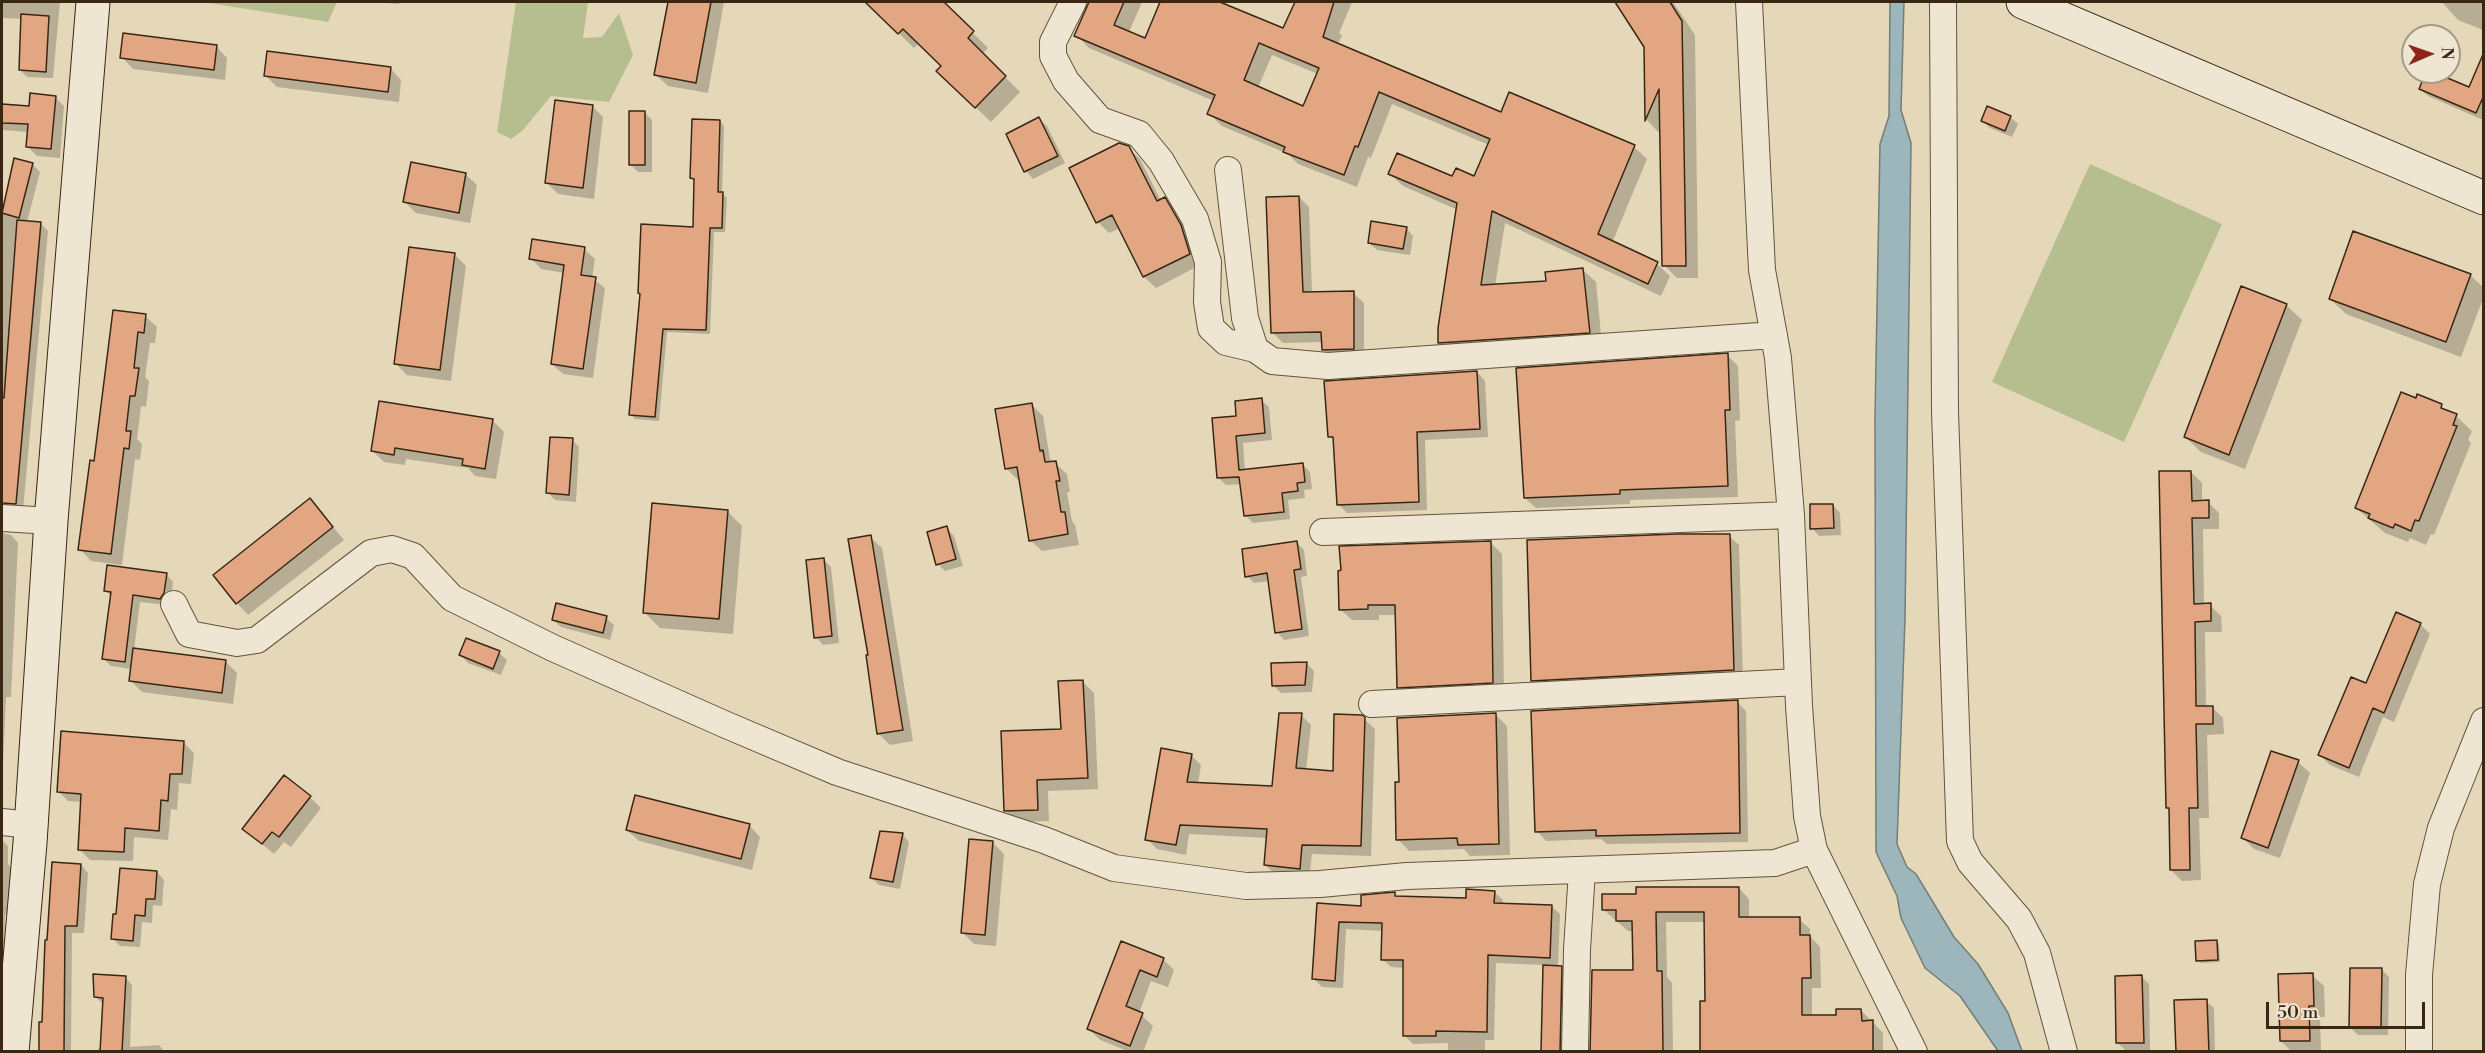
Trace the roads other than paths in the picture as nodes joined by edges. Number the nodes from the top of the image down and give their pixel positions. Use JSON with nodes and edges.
{"nodes":[{"id":1,"x":93,"y":2,"type":"edge"},
{"id":2,"x":1073,"y":2,"type":"edge"},
{"id":3,"x":1749,"y":2,"type":"edge"},
{"id":4,"x":1942,"y":2,"type":"edge"},
{"id":5,"x":2023,"y":2,"type":"edge"},
{"id":6,"x":1228,"y":170,"type":"dead end"},
{"id":7,"x":2483,"y":196,"type":"edge"},
{"id":8,"x":1774,"y":334,"type":"junction"},
{"id":9,"x":1255,"y":349,"type":"junction"},
{"id":10,"x":1791,"y":514,"type":"junction"},
{"id":11,"x":2,"y":518,"type":"edge"},
{"id":12,"x":51,"y":521,"type":"junction"},
{"id":13,"x":1323,"y":532,"type":"dead end"},
{"id":14,"x":174,"y":604,"type":"dead end"},
{"id":15,"x":1798,"y":682,"type":"junction"},
{"id":16,"x":1372,"y":704,"type":"dead end"},
{"id":17,"x":2484,"y":721,"type":"edge"},
{"id":18,"x":16,"y":824,"type":"edge"},
{"id":19,"x":1814,"y":850,"type":"junction"},
{"id":20,"x":1582,"y":870,"type":"junction"},
{"id":21,"x":12,"y":1052,"type":"edge"},
{"id":22,"x":1575,"y":1052,"type":"edge"},
{"id":23,"x":1914,"y":1052,"type":"edge"},
{"id":24,"x":2064,"y":1052,"type":"edge"},
{"id":25,"x":2419,"y":1052,"type":"edge"}],
"edges":[{"from":1,"to":12,"type":"street"},
{"from":2,"to":9,"type":"street"},
{"from":3,"to":8,"type":"street"},
{"from":4,"to":24,"type":"street"},
{"from":5,"to":7,"type":"street"},
{"from":6,"to":9,"type":"street"},
{"from":8,"to":9,"type":"street"},
{"from":8,"to":10,"type":"street"},
{"from":10,"to":13,"type":"street"},
{"from":10,"to":15,"type":"street"},
{"from":11,"to":12,"type":"street"},
{"from":12,"to":18,"type":"street"},
{"from":14,"to":20,"type":"street"},
{"from":15,"to":16,"type":"street"},
{"from":15,"to":19,"type":"street"},
{"from":17,"to":25,"type":"street"},
{"from":18,"to":21,"type":"street"},
{"from":19,"to":20,"type":"street"},
{"from":19,"to":23,"type":"street"},
{"from":20,"to":22,"type":"street"}]}
